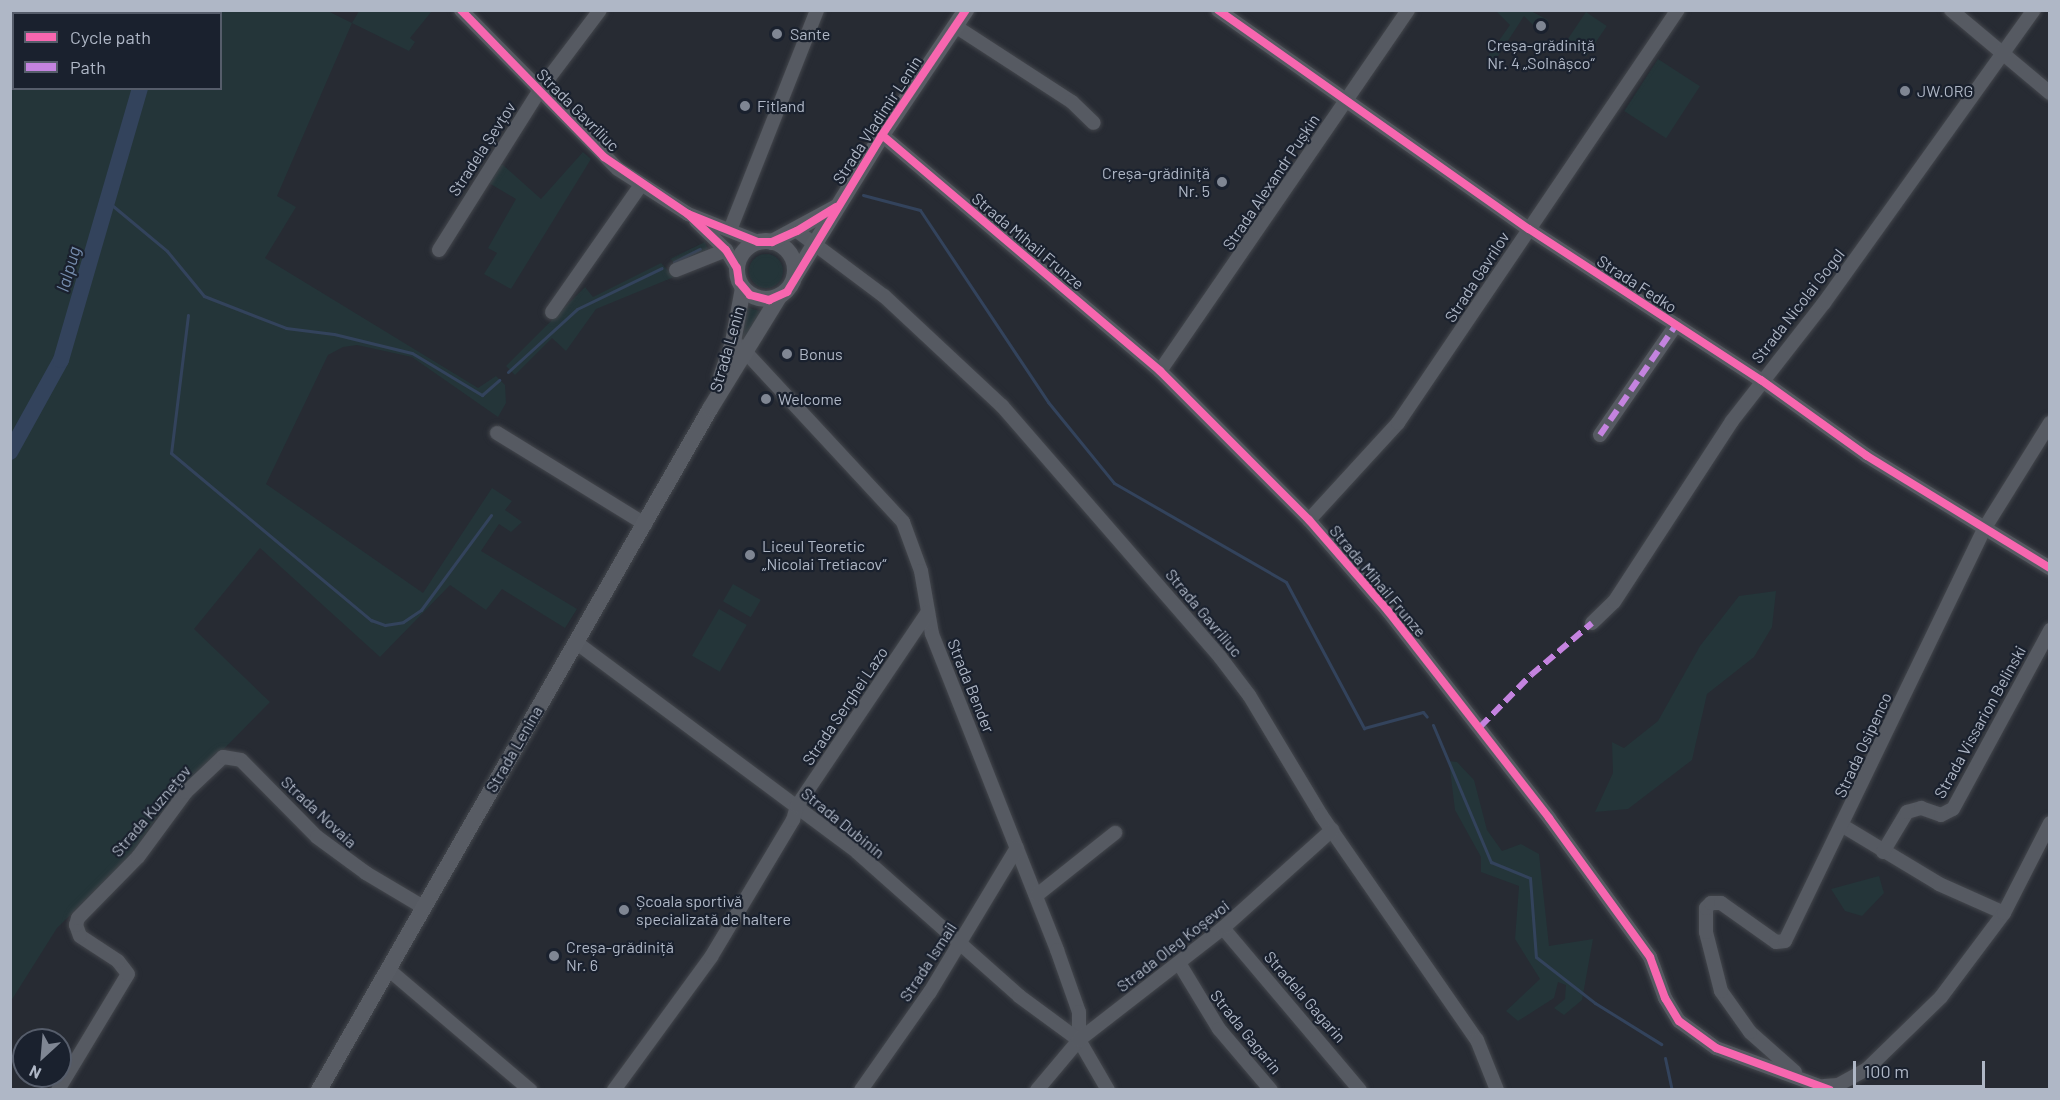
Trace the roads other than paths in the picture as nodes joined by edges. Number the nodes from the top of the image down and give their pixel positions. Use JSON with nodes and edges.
{"nodes":[{"id":1,"x":461,"y":10,"type":"edge"},
{"id":2,"x":600,"y":10,"type":"edge"},
{"id":3,"x":817,"y":10,"type":"edge"},
{"id":4,"x":966,"y":10,"type":"edge"},
{"id":5,"x":1218,"y":10,"type":"edge"},
{"id":6,"x":1408,"y":10,"type":"edge"},
{"id":7,"x":1678,"y":10,"type":"edge"},
{"id":8,"x":1951,"y":10,"type":"edge"},
{"id":9,"x":2034,"y":10,"type":"edge"},
{"id":10,"x":478,"y":17,"type":"edge"},
{"id":11,"x":955,"y":26,"type":"junction"},
{"id":12,"x":2001,"y":52,"type":"junction"},
{"id":13,"x":539,"y":91,"type":"junction"},
{"id":14,"x":2049,"y":93,"type":"edge"},
{"id":15,"x":1347,"y":100,"type":"junction"},
{"id":16,"x":1094,"y":123,"type":"dead end"},
{"id":17,"x":882,"y":135,"type":"junction"},
{"id":18,"x":641,"y":185,"type":"junction"},
{"id":19,"x":838,"y":206,"type":"junction"},
{"id":20,"x":688,"y":214,"type":"junction"},
{"id":21,"x":1529,"y":229,"type":"junction"},
{"id":22,"x":730,"y":230,"type":"junction"},
{"id":23,"x":797,"y":231,"type":"junction"},
{"id":24,"x":765,"y":242,"type":"junction"},
{"id":25,"x":815,"y":244,"type":"junction"},
{"id":26,"x":439,"y":250,"type":"dead end"},
{"id":27,"x":726,"y":250,"type":"junction"},
{"id":28,"x":737,"y":268,"type":"junction"},
{"id":29,"x":675,"y":270,"type":"dead end"},
{"id":30,"x":795,"y":276,"type":"junction"},
{"id":31,"x":743,"y":288,"type":"junction"},
{"id":32,"x":779,"y":297,"type":"junction"},
{"id":33,"x":552,"y":312,"type":"dead end"},
{"id":34,"x":1676,"y":325,"type":"junction"},
{"id":35,"x":740,"y":346,"type":"junction"},
{"id":36,"x":1160,"y":370,"type":"junction"},
{"id":37,"x":1761,"y":380,"type":"junction"},
{"id":38,"x":2049,"y":423,"type":"edge"},
{"id":39,"x":498,"y":433,"type":"dead end"},
{"id":40,"x":1600,"y":435,"type":"dead end"},
{"id":41,"x":1309,"y":520,"type":"junction"},
{"id":42,"x":645,"y":524,"type":"junction"},
{"id":43,"x":1984,"y":529,"type":"junction"},
{"id":44,"x":2049,"y":568,"type":"edge"},
{"id":45,"x":928,"y":612,"type":"junction"},
{"id":46,"x":1592,"y":623,"type":"dead end"},
{"id":47,"x":2049,"y":630,"type":"edge"},
{"id":48,"x":576,"y":643,"type":"junction"},
{"id":49,"x":228,"y":755,"type":"joint"},
{"id":50,"x":797,"y":806,"type":"junction"},
{"id":51,"x":2049,"y":823,"type":"edge"},
{"id":52,"x":1843,"y":826,"type":"junction"},
{"id":53,"x":1332,"y":830,"type":"junction"},
{"id":54,"x":1115,"y":832,"type":"dead end"},
{"id":55,"x":1017,"y":848,"type":"junction"},
{"id":56,"x":1883,"y":852,"type":"junction"},
{"id":57,"x":1036,"y":895,"type":"junction"},
{"id":58,"x":423,"y":907,"type":"junction"},
{"id":59,"x":2004,"y":913,"type":"junction"},
{"id":60,"x":1223,"y":928,"type":"junction"},
{"id":61,"x":960,"y":945,"type":"junction"},
{"id":62,"x":1179,"y":963,"type":"junction"},
{"id":63,"x":387,"y":969,"type":"junction"},
{"id":64,"x":1079,"y":1040,"type":"junction"},
{"id":65,"x":1806,"y":1079,"type":"junction"},
{"id":66,"x":1827,"y":1088,"type":"edge"},
{"id":67,"x":58,"y":1089,"type":"edge"},
{"id":68,"x":319,"y":1089,"type":"edge"},
{"id":69,"x":530,"y":1089,"type":"edge"},
{"id":70,"x":614,"y":1089,"type":"edge"},
{"id":71,"x":861,"y":1089,"type":"edge"},
{"id":72,"x":1037,"y":1089,"type":"edge"},
{"id":73,"x":1108,"y":1089,"type":"edge"},
{"id":74,"x":1271,"y":1089,"type":"edge"},
{"id":75,"x":1360,"y":1089,"type":"edge"},
{"id":76,"x":1497,"y":1089,"type":"edge"}],
"edges":[{"from":1,"to":10,"type":"street","name":"Strada Gavriliuc"},
{"from":2,"to":13,"type":"street","name":"Stradela Șevțov"},
{"from":3,"to":22,"type":"street"},
{"from":4,"to":11,"type":"main road","name":"Strada Vladimir Lenin"},
{"from":5,"to":15,"type":"street","name":"Strada Fedko"},
{"from":6,"to":15,"type":"street","name":"Strada Alexandr Pușkin"},
{"from":7,"to":21,"type":"street","name":"Strada Gavrilov"},
{"from":8,"to":12,"type":"street"},
{"from":9,"to":12,"type":"street","name":"Strada Nicolai Gogol"},
{"from":10,"to":13,"type":"street","name":"Strada Gavriliuc"},
{"from":11,"to":16,"type":"street"},
{"from":11,"to":17,"type":"main road","name":"Strada Vladimir Lenin"},
{"from":12,"to":14,"type":"street"},
{"from":12,"to":37,"type":"street","name":"Strada Nicolai Gogol"},
{"from":13,"to":18,"type":"street","name":"Strada Gavriliuc"},
{"from":13,"to":26,"type":"street","name":"Stradela Șevțov"},
{"from":15,"to":21,"type":"street","name":"Strada Fedko"},
{"from":15,"to":36,"type":"street","name":"Strada Alexandr Pușkin"},
{"from":17,"to":19,"type":"main road","name":"Strada Vladimir Lenin"},
{"from":17,"to":36,"type":"street","name":"Strada Mihail Frunze"},
{"from":18,"to":20,"type":"street","name":"Strada Gavriliuc"},
{"from":18,"to":33,"type":"street"},
{"from":19,"to":23,"type":"main road"},
{"from":19,"to":25,"type":"main road","name":"Strada Vladimir Lenin"},
{"from":20,"to":22,"type":"street","name":"Strada Gavriliuc"},
{"from":20,"to":27,"type":"street","name":"Strada Gavriliuc"},
{"from":21,"to":34,"type":"street","name":"Strada Fedko"},
{"from":21,"to":41,"type":"street","name":"Strada Gavrilov"},
{"from":22,"to":24,"type":"street","name":"Strada Gavriliuc"},
{"from":23,"to":24,"type":"main road"},
{"from":23,"to":25,"type":"street","name":"Strada Gavriliuc"},
{"from":24,"to":28,"type":"main road"},
{"from":24,"to":30,"type":"main road"},
{"from":25,"to":30,"type":"main road","name":"Strada Vladimir Lenin"},
{"from":25,"to":53,"type":"street","name":"Strada Gavriliuc"},
{"from":27,"to":28,"type":"street","name":"Strada Gavriliuc"},
{"from":27,"to":29,"type":"street"},
{"from":28,"to":31,"type":"main road"},
{"from":30,"to":32,"type":"main road"},
{"from":31,"to":32,"type":"main road"},
{"from":31,"to":35,"type":"main road","name":"Strada Lenin"},
{"from":32,"to":35,"type":"main road"},
{"from":34,"to":37,"type":"street","name":"Strada Fedko"},
{"from":34,"to":40,"type":"street"},
{"from":35,"to":42,"type":"main road","name":"Strada Lenina"},
{"from":35,"to":45,"type":"street","name":"Strada Bender"},
{"from":36,"to":41,"type":"street","name":"Strada Mihail Frunze"},
{"from":37,"to":43,"type":"street","name":"Strada Fedko"},
{"from":37,"to":46,"type":"street","name":"Strada Nicolai Gogol"},
{"from":38,"to":43,"type":"street","name":"Strada Osipenco"},
{"from":39,"to":42,"type":"street"},
{"from":41,"to":65,"type":"street","name":"Strada Mihail Frunze"},
{"from":42,"to":48,"type":"main road","name":"Strada Lenina"},
{"from":43,"to":44,"type":"street","name":"Strada Fedko"},
{"from":43,"to":52,"type":"street","name":"Strada Osipenco"},
{"from":45,"to":50,"type":"street","name":"Strada Serghei Lazo"},
{"from":45,"to":55,"type":"street","name":"Strada Bender"},
{"from":47,"to":56,"type":"street","name":"Strada Vissarion Belinski"},
{"from":48,"to":50,"type":"street","name":"Strada Dubinin"},
{"from":48,"to":58,"type":"main road","name":"Strada Lenina"},
{"from":49,"to":58,"type":"street","name":"Strada Novaia"},
{"from":49,"to":67,"type":"street","name":"Strada Kuznețov"},
{"from":50,"to":61,"type":"street","name":"Strada Dubinin"},
{"from":50,"to":70,"type":"street","name":"Strada Serghei Lazo"},
{"from":51,"to":59,"type":"street"},
{"from":52,"to":56,"type":"street"},
{"from":52,"to":65,"type":"street","name":"Strada Osipenco"},
{"from":53,"to":60,"type":"street","name":"Strada Oleg Koşevoi"},
{"from":53,"to":76,"type":"street","name":"Strada Gavriliuc"},
{"from":54,"to":57,"type":"street"},
{"from":55,"to":57,"type":"street","name":"Strada Bender"},
{"from":55,"to":61,"type":"street","name":"Strada Ismail"},
{"from":56,"to":59,"type":"street"},
{"from":57,"to":64,"type":"street","name":"Strada Bender"},
{"from":58,"to":63,"type":"main road","name":"Strada Lenina"},
{"from":59,"to":66,"type":"street"},
{"from":60,"to":62,"type":"street","name":"Strada Oleg Koşevoi"},
{"from":60,"to":75,"type":"street","name":"Stradela Gagarin"},
{"from":61,"to":64,"type":"street","name":"Strada Dubinin"},
{"from":61,"to":71,"type":"street","name":"Strada Ismail"},
{"from":62,"to":64,"type":"street","name":"Strada Oleg Koşevoi"},
{"from":62,"to":74,"type":"street","name":"Strada Gagarin"},
{"from":63,"to":68,"type":"main road","name":"Strada Lenina"},
{"from":63,"to":69,"type":"street"},
{"from":64,"to":72,"type":"street","name":"Strada Oleg Koşevoi"},
{"from":64,"to":73,"type":"street","name":"Strada Bender"},
{"from":65,"to":66,"type":"street","name":"Strada Mihail Frunze"}]}
